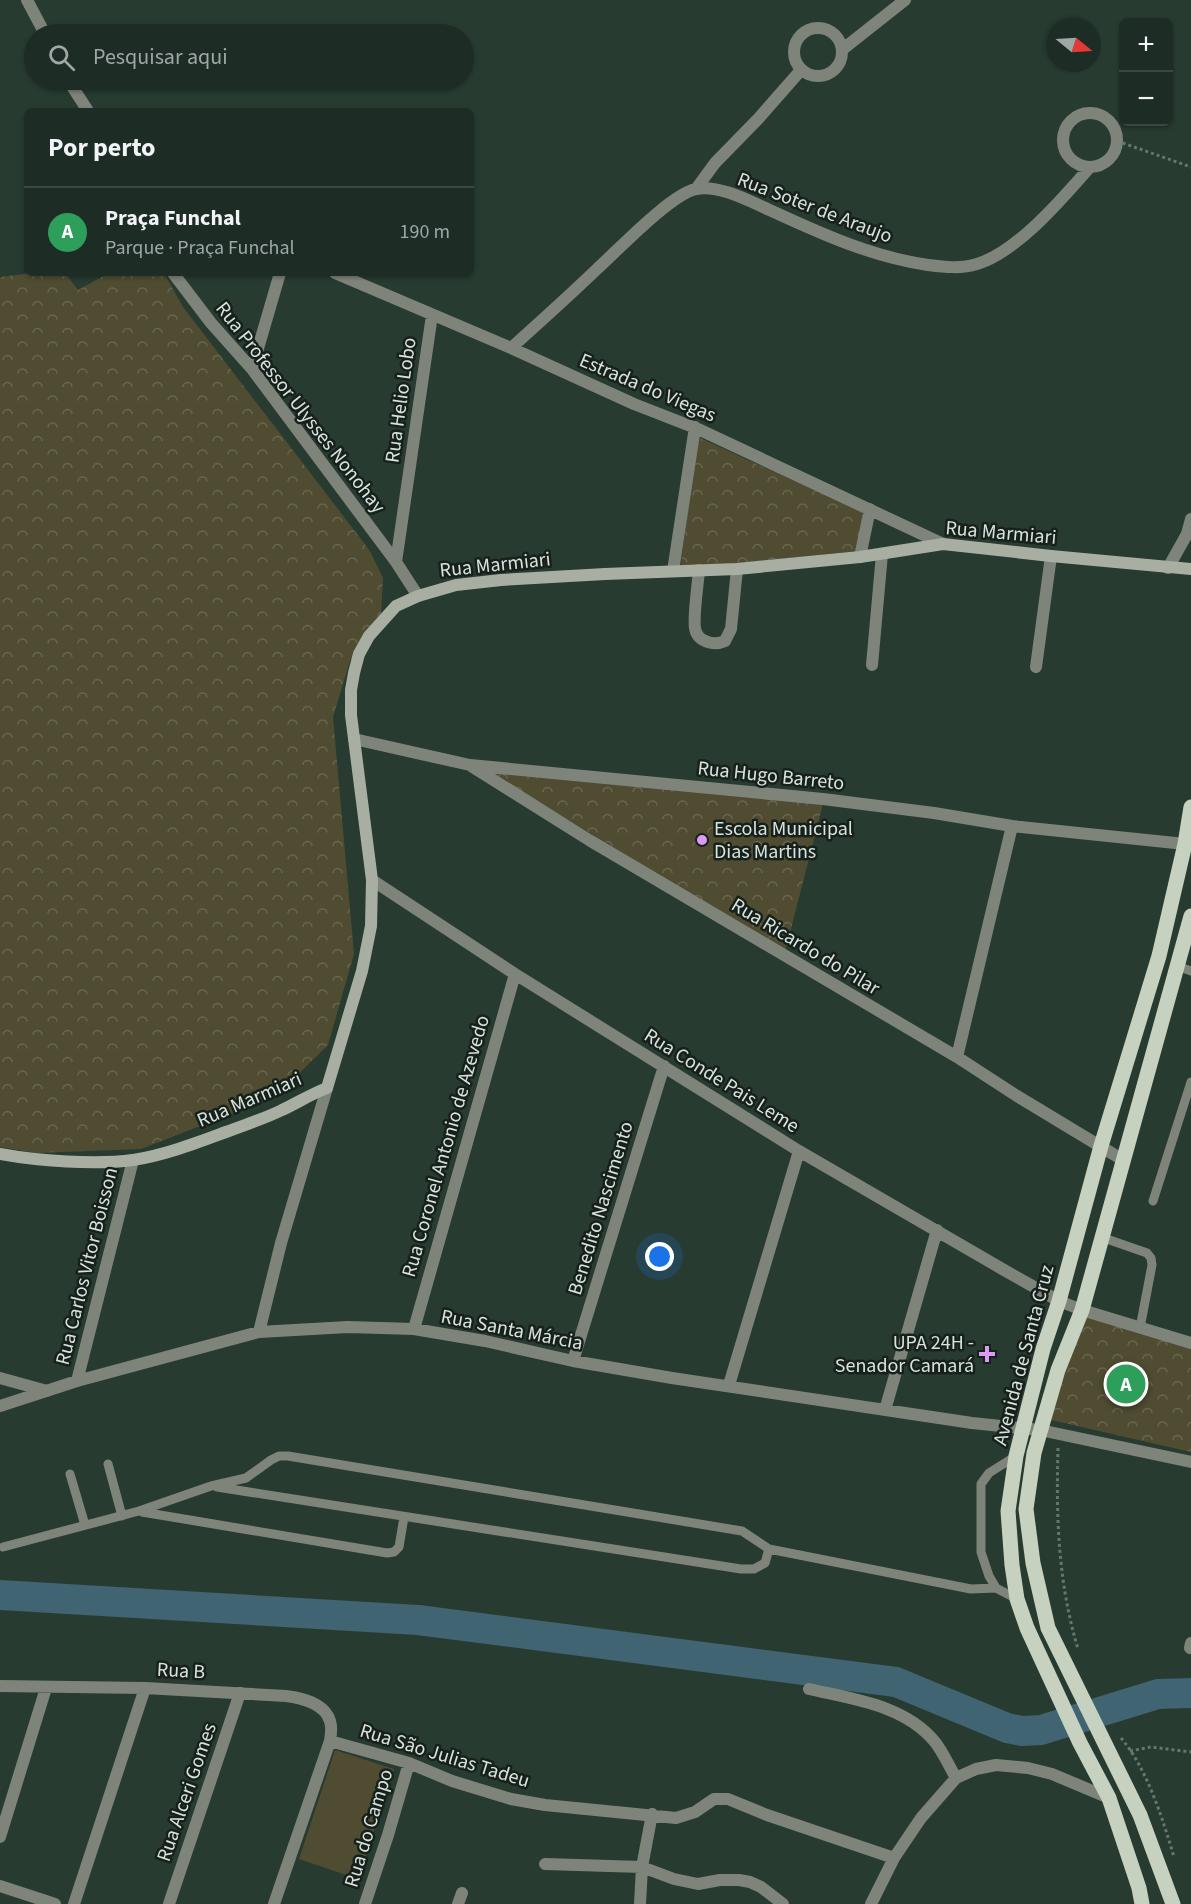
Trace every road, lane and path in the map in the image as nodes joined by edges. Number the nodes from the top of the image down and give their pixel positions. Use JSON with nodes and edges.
{"nodes":[{"id":1,"x":27,"y":0,"type":"edge"},
{"id":2,"x":905,"y":0,"type":"edge"},
{"id":3,"x":40,"y":24,"type":"edge"},
{"id":4,"x":843,"y":49,"type":"junction"},
{"id":5,"x":801,"y":70,"type":"junction"},
{"id":6,"x":74,"y":90,"type":"edge"},
{"id":7,"x":86,"y":108,"type":"edge"},
{"id":8,"x":1117,"y":141,"type":"junction"},
{"id":9,"x":1090,"y":167,"type":"junction"},
{"id":10,"x":1191,"y":167,"type":"edge"},
{"id":11,"x":696,"y":189,"type":"junction"},
{"id":12,"x":175,"y":276,"type":"edge"},
{"id":13,"x":279,"y":276,"type":"edge"},
{"id":14,"x":342,"y":276,"type":"edge"},
{"id":15,"x":432,"y":315,"type":"junction"},
{"id":16,"x":511,"y":348,"type":"junction"},
{"id":17,"x":252,"y":369,"type":"junction"},
{"id":18,"x":695,"y":428,"type":"junction"},
{"id":19,"x":870,"y":509,"type":"junction"},
{"id":20,"x":1191,"y":519,"type":"edge"},
{"id":21,"x":943,"y":544,"type":"junction"},
{"id":22,"x":882,"y":554,"type":"junction"},
{"id":23,"x":1051,"y":556,"type":"junction"},
{"id":24,"x":860,"y":557,"type":"junction"},
{"id":25,"x":396,"y":562,"type":"junction"},
{"id":26,"x":1168,"y":568,"type":"junction"},
{"id":27,"x":737,"y":569,"type":"junction"},
{"id":28,"x":1191,"y":569,"type":"edge"},
{"id":29,"x":699,"y":570,"type":"junction"},
{"id":30,"x":674,"y":571,"type":"junction"},
{"id":31,"x":418,"y":596,"type":"junction"},
{"id":32,"x":872,"y":665,"type":"dead end"},
{"id":33,"x":1036,"y":667,"type":"dead end"},
{"id":34,"x":354,"y":739,"type":"junction"},
{"id":35,"x":471,"y":765,"type":"junction"},
{"id":36,"x":1191,"y":807,"type":"edge"},
{"id":37,"x":1012,"y":826,"type":"junction"},
{"id":38,"x":1185,"y":844,"type":"junction"},
{"id":39,"x":372,"y":880,"type":"junction"},
{"id":40,"x":1191,"y":916,"type":"edge"},
{"id":41,"x":1184,"y":969,"type":"edge"},
{"id":42,"x":515,"y":974,"type":"junction"},
{"id":43,"x":957,"y":1058,"type":"junction"},
{"id":44,"x":664,"y":1066,"type":"junction"},
{"id":45,"x":1191,"y":1082,"type":"edge"},
{"id":46,"x":327,"y":1088,"type":"junction"},
{"id":47,"x":1101,"y":1146,"type":"junction"},
{"id":48,"x":799,"y":1151,"type":"junction"},
{"id":49,"x":0,"y":1154,"type":"edge"},
{"id":50,"x":134,"y":1160,"type":"junction"},
{"id":51,"x":1123,"y":1160,"type":"junction"},
{"id":52,"x":1153,"y":1201,"type":"dead end"},
{"id":53,"x":937,"y":1230,"type":"junction"},
{"id":54,"x":1101,"y":1237,"type":"junction"},
{"id":55,"x":1059,"y":1301,"type":"junction"},
{"id":56,"x":1082,"y":1310,"type":"junction"},
{"id":57,"x":1140,"y":1328,"type":"junction"},
{"id":58,"x":414,"y":1329,"type":"junction"},
{"id":59,"x":259,"y":1332,"type":"junction"},
{"id":60,"x":1191,"y":1343,"type":"edge"},
{"id":61,"x":573,"y":1361,"type":"junction"},
{"id":62,"x":0,"y":1378,"type":"edge"},
{"id":63,"x":77,"y":1381,"type":"junction"},
{"id":64,"x":729,"y":1385,"type":"junction"},
{"id":65,"x":48,"y":1392,"type":"junction"},
{"id":66,"x":0,"y":1406,"type":"edge"},
{"id":67,"x":885,"y":1410,"type":"junction"},
{"id":68,"x":1023,"y":1428,"type":"junction"},
{"id":69,"x":1040,"y":1430,"type":"junction"},
{"id":70,"x":1016,"y":1456,"type":"junction"},
{"id":71,"x":1191,"y":1461,"type":"edge"},
{"id":72,"x":108,"y":1464,"type":"dead end"},
{"id":73,"x":70,"y":1474,"type":"dead end"},
{"id":74,"x":211,"y":1486,"type":"junction"},
{"id":75,"x":139,"y":1511,"type":"junction"},
{"id":76,"x":122,"y":1516,"type":"junction"},
{"id":77,"x":404,"y":1517,"type":"junction"},
{"id":78,"x":85,"y":1525,"type":"junction"},
{"id":79,"x":3,"y":1547,"type":"dead end"},
{"id":80,"x":769,"y":1549,"type":"junction"},
{"id":81,"x":996,"y":1588,"type":"junction"},
{"id":82,"x":1017,"y":1599,"type":"junction"},
{"id":83,"x":0,"y":1686,"type":"edge"},
{"id":84,"x":46,"y":1688,"type":"junction"},
{"id":85,"x":145,"y":1688,"type":"junction"},
{"id":86,"x":809,"y":1689,"type":"dead end"},
{"id":87,"x":240,"y":1693,"type":"junction"},
{"id":88,"x":330,"y":1741,"type":"junction"},
{"id":89,"x":1191,"y":1752,"type":"edge"},
{"id":90,"x":1111,"y":1754,"type":"junction"},
{"id":91,"x":409,"y":1763,"type":"junction"},
{"id":92,"x":956,"y":1778,"type":"junction"},
{"id":93,"x":1108,"y":1798,"type":"junction"},
{"id":94,"x":652,"y":1815,"type":"junction"},
{"id":95,"x":0,"y":1837,"type":"edge"},
{"id":96,"x":894,"y":1858,"type":"junction"},
{"id":97,"x":545,"y":1864,"type":"dead end"},
{"id":98,"x":642,"y":1867,"type":"junction"},
{"id":99,"x":0,"y":1886,"type":"edge"},
{"id":100,"x":55,"y":1904,"type":"edge"},
{"id":101,"x":74,"y":1904,"type":"edge"},
{"id":102,"x":169,"y":1904,"type":"edge"},
{"id":103,"x":274,"y":1904,"type":"edge"},
{"id":104,"x":365,"y":1904,"type":"edge"},
{"id":105,"x":640,"y":1904,"type":"edge"},
{"id":106,"x":783,"y":1904,"type":"edge"},
{"id":107,"x":871,"y":1904,"type":"edge"},
{"id":108,"x":1142,"y":1904,"type":"edge"},
{"id":109,"x":1173,"y":1904,"type":"edge"}],
"edges":[{"from":1,"to":3,"type":"street"},
{"from":2,"to":4,"type":"street"},
{"from":4,"to":5,"type":"street"},
{"from":4,"to":5,"type":"street"},
{"from":5,"to":11,"type":"street"},
{"from":6,"to":7,"type":"street"},
{"from":8,"to":9,"type":"street"},
{"from":8,"to":9,"type":"street"},
{"from":8,"to":10,"type":"path"},
{"from":9,"to":11,"type":"street","name":"Rua Soter de Araujo"},
{"from":11,"to":16,"type":"street"},
{"from":12,"to":17,"type":"street","name":"Rua Professor Ulysses Nonohay"},
{"from":13,"to":17,"type":"street"},
{"from":14,"to":15,"type":"street","name":"Estrada do Viegas"},
{"from":15,"to":16,"type":"street","name":"Estrada do Viegas"},
{"from":15,"to":25,"type":"street","name":"Rua Helio Lobo"},
{"from":16,"to":18,"type":"street","name":"Estrada do Viegas"},
{"from":17,"to":25,"type":"street","name":"Rua Professor Ulysses Nonohay"},
{"from":18,"to":19,"type":"street","name":"Estrada do Viegas"},
{"from":18,"to":30,"type":"street"},
{"from":19,"to":21,"type":"street","name":"Estrada do Viegas"},
{"from":19,"to":24,"type":"street"},
{"from":20,"to":26,"type":"street"},
{"from":21,"to":22,"type":"street","name":"Rua Marmiari"},
{"from":21,"to":23,"type":"street","name":"Rua Marmiari"},
{"from":22,"to":24,"type":"street","name":"Rua Marmiari"},
{"from":22,"to":32,"type":"street"},
{"from":23,"to":26,"type":"street","name":"Rua Marmiari"},
{"from":23,"to":33,"type":"street"},
{"from":24,"to":27,"type":"street","name":"Rua Marmiari"},
{"from":25,"to":31,"type":"street","name":"Rua Professor Ulysses Nonohay"},
{"from":26,"to":28,"type":"street","name":"Rua Marmiari"},
{"from":27,"to":29,"type":"street","name":"Rua Marmiari"},
{"from":27,"to":29,"type":"street"},
{"from":29,"to":30,"type":"street","name":"Rua Marmiari"},
{"from":30,"to":31,"type":"street","name":"Rua Marmiari"},
{"from":31,"to":34,"type":"street","name":"Rua Marmiari"},
{"from":34,"to":35,"type":"street","name":"Rua Hugo Barreto"},
{"from":34,"to":39,"type":"street","name":"Rua Marmiari"},
{"from":35,"to":37,"type":"street","name":"Rua Hugo Barreto"},
{"from":35,"to":43,"type":"street","name":"Rua Ricardo do Pilar"},
{"from":36,"to":38,"type":"main road","name":"Avenida de Santa Cruz"},
{"from":37,"to":38,"type":"street","name":"Rua Hugo Barreto"},
{"from":37,"to":43,"type":"street"},
{"from":38,"to":47,"type":"main road","name":"Avenida de Santa Cruz"},
{"from":39,"to":42,"type":"street","name":"Rua Conde Pais Leme"},
{"from":39,"to":46,"type":"street","name":"Rua Marmiari"},
{"from":40,"to":41,"type":"main road","name":"Avenida de Santa Cruz"},
{"from":41,"to":51,"type":"main road","name":"Avenida de Santa Cruz"},
{"from":42,"to":44,"type":"street","name":"Rua Conde Pais Leme"},
{"from":42,"to":58,"type":"street","name":"Rua Coronel Antonio de Azevedo"},
{"from":43,"to":47,"type":"street","name":"Rua Ricardo do Pilar"},
{"from":44,"to":48,"type":"street","name":"Rua Conde Pais Leme"},
{"from":44,"to":61,"type":"street","name":"Benedito Nascimento"},
{"from":45,"to":52,"type":"lane"},
{"from":46,"to":50,"type":"street","name":"Rua Marmiari"},
{"from":46,"to":59,"type":"street"},
{"from":47,"to":51,"type":"street","name":"Rua Ricardo do Pilar"},
{"from":47,"to":55,"type":"main road","name":"Avenida de Santa Cruz"},
{"from":48,"to":53,"type":"street","name":"Rua Conde Pais Leme"},
{"from":48,"to":64,"type":"street"},
{"from":49,"to":50,"type":"street","name":"Rua Marmiari"},
{"from":50,"to":63,"type":"street","name":"Rua Carlos Vitor Boisson"},
{"from":51,"to":54,"type":"main road","name":"Avenida de Santa Cruz"},
{"from":53,"to":55,"type":"street","name":"Rua Conde Pais Leme"},
{"from":53,"to":67,"type":"street"},
{"from":54,"to":56,"type":"main road","name":"Avenida de Santa Cruz"},
{"from":54,"to":57,"type":"lane"},
{"from":55,"to":56,"type":"street","name":"Rua Conde Pais Leme"},
{"from":55,"to":68,"type":"main road","name":"Avenida de Santa Cruz"},
{"from":56,"to":57,"type":"street","name":"Rua Conde Pais Leme"},
{"from":56,"to":69,"type":"main road","name":"Avenida de Santa Cruz"},
{"from":57,"to":60,"type":"street","name":"Rua Conde Pais Leme"},
{"from":58,"to":59,"type":"street","name":"Rua Santa Márcia"},
{"from":58,"to":61,"type":"street","name":"Rua Santa Márcia"},
{"from":59,"to":63,"type":"street","name":"Rua Santa Márcia"},
{"from":61,"to":64,"type":"street","name":"Rua Santa Márcia"},
{"from":62,"to":65,"type":"street"},
{"from":63,"to":65,"type":"street","name":"Rua Santa Márcia"},
{"from":64,"to":67,"type":"street","name":"Rua Santa Márcia"},
{"from":65,"to":66,"type":"street","name":"Rua Santa Márcia"},
{"from":67,"to":68,"type":"street","name":"Rua Santa Márcia"},
{"from":68,"to":69,"type":"street","name":"Rua Santa Márcia"},
{"from":68,"to":70,"type":"main road","name":"Avenida de Santa Cruz"},
{"from":69,"to":71,"type":"street","name":"Rua Santa Márcia"},
{"from":69,"to":90,"type":"main road","name":"Avenida de Santa Cruz"},
{"from":70,"to":81,"type":"lane"},
{"from":70,"to":82,"type":"main road","name":"Avenida de Santa Cruz"},
{"from":72,"to":76,"type":"lane"},
{"from":73,"to":78,"type":"lane"},
{"from":74,"to":75,"type":"lane"},
{"from":74,"to":77,"type":"lane"},
{"from":74,"to":80,"type":"lane"},
{"from":75,"to":76,"type":"lane"},
{"from":75,"to":77,"type":"lane"},
{"from":76,"to":78,"type":"lane"},
{"from":77,"to":80,"type":"lane"},
{"from":78,"to":79,"type":"lane"},
{"from":80,"to":81,"type":"lane"},
{"from":81,"to":82,"type":"lane"},
{"from":82,"to":93,"type":"main road","name":"Avenida de Santa Cruz"},
{"from":83,"to":84,"type":"street","name":"Rua B"},
{"from":84,"to":85,"type":"street","name":"Rua B"},
{"from":84,"to":95,"type":"street"},
{"from":85,"to":87,"type":"street","name":"Rua B"},
{"from":85,"to":101,"type":"street"},
{"from":86,"to":92,"type":"street"},
{"from":87,"to":88,"type":"street","name":"Rua B"},
{"from":87,"to":102,"type":"street","name":"Rua Alceri Gomes"},
{"from":88,"to":91,"type":"street","name":"Rua São Julias Tadeu"},
{"from":88,"to":103,"type":"street"},
{"from":89,"to":90,"type":"path"},
{"from":90,"to":109,"type":"main road","name":"Avenida de Santa Cruz"},
{"from":91,"to":94,"type":"street","name":"Rua São Julias Tadeu"},
{"from":91,"to":104,"type":"street","name":"Rua do Campo"},
{"from":92,"to":93,"type":"street"},
{"from":92,"to":96,"type":"street"},
{"from":93,"to":108,"type":"main road","name":"Avenida de Santa Cruz"},
{"from":94,"to":96,"type":"street","name":"Rua São Julias Tadeu"},
{"from":94,"to":98,"type":"street"},
{"from":96,"to":107,"type":"street"},
{"from":97,"to":98,"type":"street"},
{"from":98,"to":105,"type":"street"},
{"from":98,"to":106,"type":"street"},
{"from":99,"to":100,"type":"street"}]}
